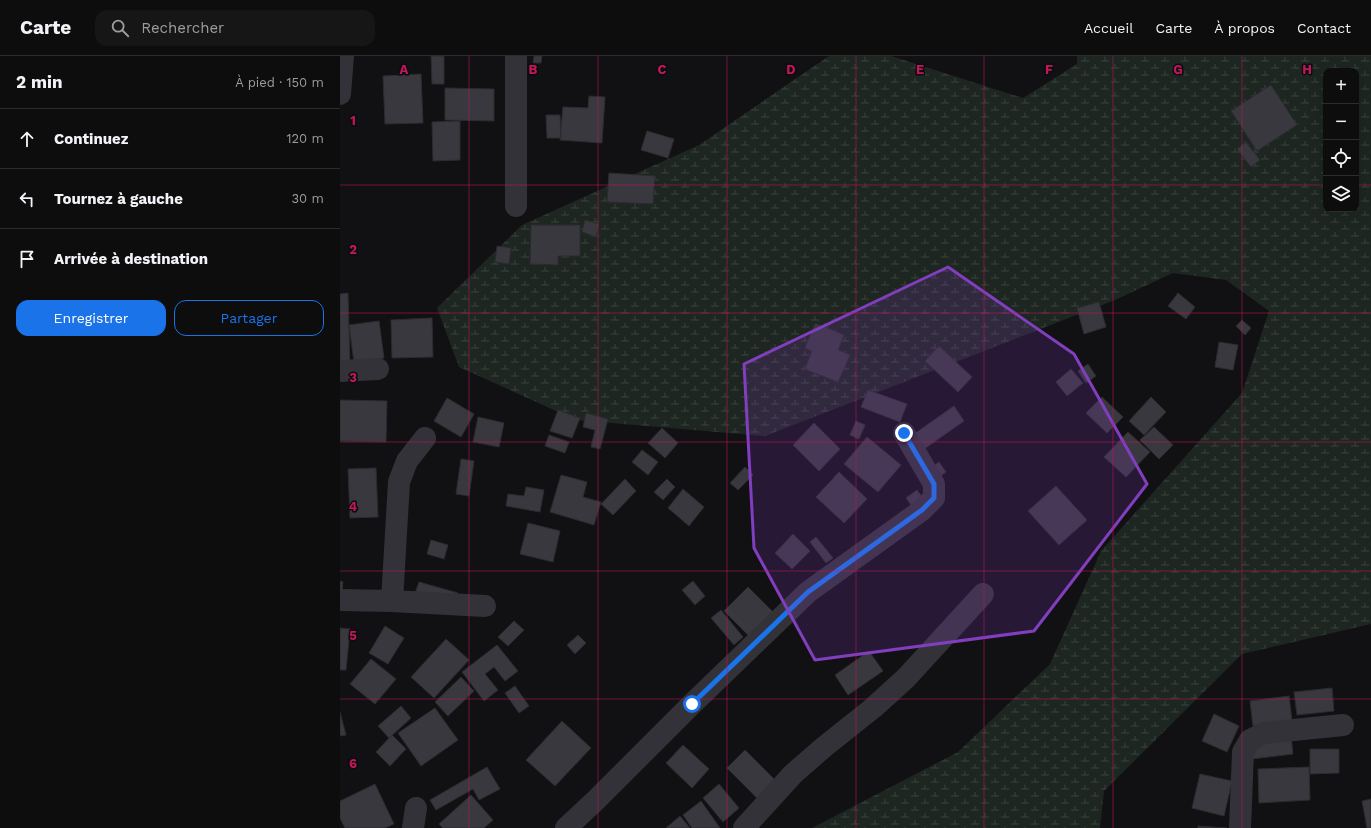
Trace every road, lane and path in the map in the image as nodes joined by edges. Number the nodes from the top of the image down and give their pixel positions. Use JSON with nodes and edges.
{"nodes":[{"id":1,"x":343,"y":56,"type":"edge"},
{"id":2,"x":516,"y":56,"type":"edge"},
{"id":3,"x":340,"y":94,"type":"edge"},
{"id":4,"x":516,"y":206,"type":"dead end"},
{"id":5,"x":378,"y":369,"type":"dead end"},
{"id":6,"x":340,"y":371,"type":"edge"},
{"id":7,"x":904,"y":433,"type":"dead end"},
{"id":8,"x":425,"y":438,"type":"dead end"},
{"id":9,"x":983,"y":594,"type":"dead end"},
{"id":10,"x":340,"y":600,"type":"edge"},
{"id":11,"x":392,"y":601,"type":"junction"},
{"id":12,"x":485,"y":606,"type":"dead end"},
{"id":13,"x":1343,"y":725,"type":"dead end"},
{"id":14,"x":566,"y":828,"type":"edge"},
{"id":15,"x":744,"y":828,"type":"edge"},
{"id":16,"x":1240,"y":828,"type":"edge"}],
"edges":[{"from":1,"to":3,"type":"street"},
{"from":2,"to":4,"type":"street"},
{"from":5,"to":6,"type":"street"},
{"from":7,"to":14,"type":"street"},
{"from":8,"to":11,"type":"street"},
{"from":9,"to":15,"type":"street"},
{"from":10,"to":11,"type":"street"},
{"from":11,"to":12,"type":"street"},
{"from":13,"to":16,"type":"street"}]}
